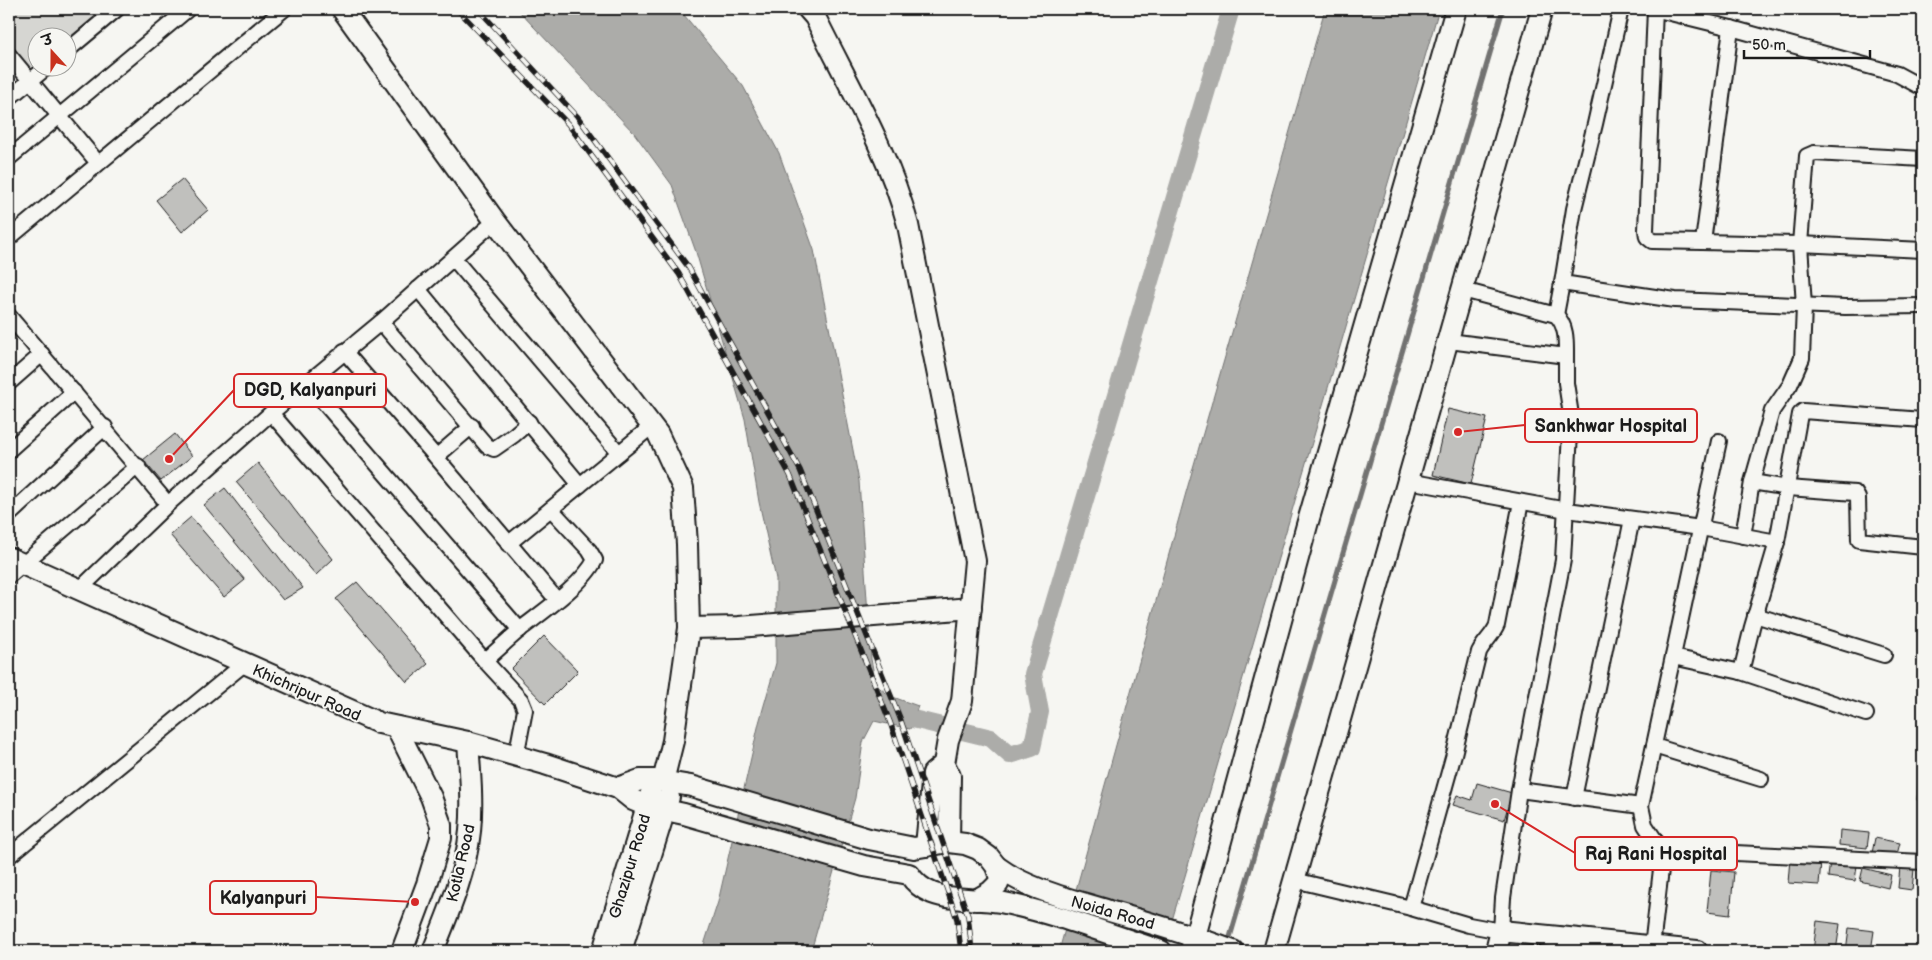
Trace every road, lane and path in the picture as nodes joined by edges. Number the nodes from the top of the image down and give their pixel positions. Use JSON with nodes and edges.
{"nodes":[{"id":1,"x":117,"y":9,"type":"edge"},
{"id":2,"x":188,"y":9,"type":"edge"},
{"id":3,"x":284,"y":9,"type":"edge"},
{"id":4,"x":342,"y":9,"type":"edge"},
{"id":5,"x":808,"y":9,"type":"edge"},
{"id":6,"x":1456,"y":9,"type":"edge"},
{"id":7,"x":1542,"y":9,"type":"edge"},
{"id":8,"x":1621,"y":9,"type":"edge"},
{"id":9,"x":1654,"y":9,"type":"edge"},
{"id":10,"x":1731,"y":28,"type":"junction"},
{"id":11,"x":78,"y":42,"type":"edge"},
{"id":12,"x":9,"y":55,"type":"edge"},
{"id":13,"x":33,"y":78,"type":"edge"},
{"id":14,"x":29,"y":81,"type":"junction"},
{"id":15,"x":1923,"y":88,"type":"edge"},
{"id":16,"x":9,"y":98,"type":"edge"},
{"id":17,"x":59,"y":116,"type":"junction"},
{"id":18,"x":9,"y":158,"type":"edge"},
{"id":19,"x":1923,"y":159,"type":"edge"},
{"id":20,"x":98,"y":163,"type":"junction"},
{"id":21,"x":495,"y":221,"type":"junction"},
{"id":22,"x":9,"y":238,"type":"edge"},
{"id":23,"x":1702,"y":242,"type":"junction"},
{"id":24,"x":1800,"y":244,"type":"junction"},
{"id":25,"x":1923,"y":250,"type":"edge"},
{"id":26,"x":454,"y":259,"type":"junction"},
{"id":27,"x":1562,"y":283,"type":"junction"},
{"id":28,"x":418,"y":289,"type":"junction"},
{"id":29,"x":1463,"y":290,"type":"junction"},
{"id":30,"x":1804,"y":306,"type":"junction"},
{"id":31,"x":1923,"y":306,"type":"edge"},
{"id":32,"x":1556,"y":315,"type":"junction"},
{"id":33,"x":9,"y":318,"type":"edge"},
{"id":34,"x":382,"y":322,"type":"junction"},
{"id":35,"x":1449,"y":341,"type":"junction"},
{"id":36,"x":344,"y":351,"type":"junction"},
{"id":37,"x":42,"y":354,"type":"junction"},
{"id":38,"x":1566,"y":356,"type":"junction"},
{"id":39,"x":9,"y":383,"type":"edge"},
{"id":40,"x":307,"y":383,"type":"junction"},
{"id":41,"x":74,"y":392,"type":"junction"},
{"id":42,"x":271,"y":413,"type":"junction"},
{"id":43,"x":1923,"y":420,"type":"edge"},
{"id":44,"x":529,"y":422,"type":"junction"},
{"id":45,"x":472,"y":426,"type":"junction"},
{"id":46,"x":652,"y":426,"type":"junction"},
{"id":47,"x":105,"y":428,"type":"junction"},
{"id":48,"x":1719,"y":441,"type":"dead end"},
{"id":49,"x":9,"y":450,"type":"edge"},
{"id":50,"x":619,"y":453,"type":"junction"},
{"id":51,"x":436,"y":457,"type":"junction"},
{"id":52,"x":138,"y":466,"type":"junction"},
{"id":53,"x":1408,"y":481,"type":"junction"},
{"id":54,"x":1752,"y":482,"type":"junction"},
{"id":55,"x":580,"y":485,"type":"junction"},
{"id":56,"x":1788,"y":488,"type":"junction"},
{"id":57,"x":1520,"y":502,"type":"junction"},
{"id":58,"x":168,"y":504,"type":"junction"},
{"id":59,"x":551,"y":509,"type":"junction"},
{"id":60,"x":1567,"y":510,"type":"junction"},
{"id":61,"x":9,"y":515,"type":"edge"},
{"id":62,"x":1632,"y":519,"type":"junction"},
{"id":63,"x":1701,"y":528,"type":"junction"},
{"id":64,"x":1743,"y":536,"type":"junction"},
{"id":65,"x":1778,"y":542,"type":"junction"},
{"id":66,"x":508,"y":544,"type":"junction"},
{"id":67,"x":1923,"y":547,"type":"edge"},
{"id":68,"x":13,"y":566,"type":"edge"},
{"id":69,"x":80,"y":588,"type":"junction"},
{"id":70,"x":557,"y":600,"type":"junction"},
{"id":71,"x":971,"y":608,"type":"junction"},
{"id":72,"x":1755,"y":615,"type":"junction"},
{"id":73,"x":689,"y":628,"type":"junction"},
{"id":74,"x":520,"y":630,"type":"junction"},
{"id":75,"x":1884,"y":655,"type":"dead end"},
{"id":76,"x":1673,"y":657,"type":"junction"},
{"id":77,"x":485,"y":662,"type":"junction"},
{"id":78,"x":244,"y":664,"type":"junction"},
{"id":79,"x":1741,"y":672,"type":"junction"},
{"id":80,"x":1866,"y":714,"type":"dead end"},
{"id":81,"x":396,"y":726,"type":"junction"},
{"id":82,"x":468,"y":742,"type":"junction"},
{"id":83,"x":1654,"y":746,"type":"junction"},
{"id":84,"x":516,"y":757,"type":"junction"},
{"id":85,"x":944,"y":764,"type":"junction"},
{"id":86,"x":1762,"y":779,"type":"dead end"},
{"id":87,"x":670,"y":782,"type":"junction"},
{"id":88,"x":618,"y":788,"type":"junction"},
{"id":89,"x":1519,"y":790,"type":"junction"},
{"id":90,"x":1574,"y":798,"type":"junction"},
{"id":91,"x":1641,"y":806,"type":"junction"},
{"id":92,"x":665,"y":810,"type":"junction"},
{"id":93,"x":441,"y":826,"type":"junction"},
{"id":94,"x":470,"y":831,"type":"junction"},
{"id":95,"x":949,"y":842,"type":"junction"},
{"id":96,"x":920,"y":847,"type":"junction"},
{"id":97,"x":1663,"y":852,"type":"junction"},
{"id":98,"x":9,"y":856,"type":"edge"},
{"id":99,"x":1923,"y":862,"type":"edge"},
{"id":100,"x":996,"y":866,"type":"junction"},
{"id":101,"x":909,"y":874,"type":"junction"},
{"id":102,"x":1294,"y":880,"type":"junction"},
{"id":103,"x":976,"y":900,"type":"junction"},
{"id":104,"x":1411,"y":908,"type":"junction"},
{"id":105,"x":1501,"y":931,"type":"junction"},
{"id":106,"x":1192,"y":941,"type":"edge"},
{"id":107,"x":1652,"y":946,"type":"junction"},
{"id":108,"x":1225,"y":948,"type":"edge"},
{"id":109,"x":402,"y":951,"type":"edge"},
{"id":110,"x":433,"y":951,"type":"edge"},
{"id":111,"x":603,"y":951,"type":"edge"},
{"id":112,"x":621,"y":951,"type":"edge"},
{"id":113,"x":1161,"y":951,"type":"edge"},
{"id":114,"x":1274,"y":951,"type":"edge"},
{"id":115,"x":1496,"y":951,"type":"edge"},
{"id":116,"x":1697,"y":951,"type":"edge"}],
"edges":[{"from":1,"to":11,"type":"street"},
{"from":2,"to":17,"type":"street"},
{"from":3,"to":20,"type":"street"},
{"from":4,"to":21,"type":"street","name":"Ghazipur Road"},
{"from":5,"to":71,"type":"street"},
{"from":6,"to":106,"type":"street"},
{"from":7,"to":29,"type":"street"},
{"from":8,"to":27,"type":"street"},
{"from":9,"to":10,"type":"street"},
{"from":9,"to":23,"type":"street"},
{"from":10,"to":15,"type":"street"},
{"from":10,"to":23,"type":"street"},
{"from":12,"to":14,"type":"street"},
{"from":13,"to":14,"type":"street"},
{"from":14,"to":16,"type":"street"},
{"from":14,"to":17,"type":"street"},
{"from":17,"to":18,"type":"street"},
{"from":17,"to":20,"type":"street"},
{"from":19,"to":24,"type":"street"},
{"from":20,"to":22,"type":"street"},
{"from":21,"to":26,"type":"street"},
{"from":21,"to":46,"type":"street","name":"Ghazipur Road"},
{"from":23,"to":24,"type":"street"},
{"from":24,"to":25,"type":"street"},
{"from":24,"to":30,"type":"street"},
{"from":26,"to":28,"type":"street"},
{"from":26,"to":50,"type":"street"},
{"from":27,"to":30,"type":"street"},
{"from":27,"to":32,"type":"street"},
{"from":28,"to":34,"type":"street"},
{"from":28,"to":44,"type":"street"},
{"from":29,"to":32,"type":"street"},
{"from":29,"to":35,"type":"street"},
{"from":30,"to":31,"type":"street"},
{"from":30,"to":54,"type":"street"},
{"from":32,"to":38,"type":"street"},
{"from":33,"to":37,"type":"street"},
{"from":34,"to":36,"type":"street"},
{"from":34,"to":45,"type":"street"},
{"from":35,"to":38,"type":"street"},
{"from":35,"to":53,"type":"street"},
{"from":36,"to":40,"type":"street"},
{"from":36,"to":51,"type":"street"},
{"from":37,"to":39,"type":"street"},
{"from":37,"to":41,"type":"street"},
{"from":38,"to":60,"type":"street"},
{"from":40,"to":42,"type":"street"},
{"from":40,"to":74,"type":"street"},
{"from":41,"to":47,"type":"street"},
{"from":41,"to":49,"type":"street"},
{"from":42,"to":58,"type":"street"},
{"from":42,"to":77,"type":"street"},
{"from":43,"to":56,"type":"street"},
{"from":44,"to":45,"type":"street"},
{"from":44,"to":55,"type":"street"},
{"from":45,"to":51,"type":"street"},
{"from":46,"to":50,"type":"street"},
{"from":46,"to":73,"type":"street","name":"Ghazipur Road"},
{"from":47,"to":52,"type":"street"},
{"from":47,"to":61,"type":"street"},
{"from":48,"to":63,"type":"street"},
{"from":50,"to":55,"type":"street"},
{"from":51,"to":66,"type":"street"},
{"from":52,"to":58,"type":"street"},
{"from":52,"to":68,"type":"street"},
{"from":53,"to":57,"type":"street"},
{"from":53,"to":102,"type":"street"},
{"from":54,"to":56,"type":"street"},
{"from":54,"to":64,"type":"street"},
{"from":55,"to":59,"type":"street"},
{"from":56,"to":65,"type":"street"},
{"from":56,"to":67,"type":"street"},
{"from":57,"to":60,"type":"street"},
{"from":57,"to":104,"type":"street"},
{"from":58,"to":69,"type":"street"},
{"from":59,"to":66,"type":"street"},
{"from":59,"to":70,"type":"street"},
{"from":60,"to":62,"type":"street"},
{"from":60,"to":89,"type":"street"},
{"from":62,"to":63,"type":"street"},
{"from":62,"to":90,"type":"street"},
{"from":63,"to":64,"type":"street"},
{"from":63,"to":76,"type":"street"},
{"from":64,"to":65,"type":"street"},
{"from":65,"to":72,"type":"street"},
{"from":66,"to":70,"type":"street"},
{"from":68,"to":69,"type":"street","name":"Khichripur Road"},
{"from":69,"to":78,"type":"street","name":"Khichripur Road"},
{"from":70,"to":74,"type":"street"},
{"from":71,"to":73,"type":"street"},
{"from":71,"to":85,"type":"street"},
{"from":72,"to":75,"type":"street"},
{"from":72,"to":79,"type":"street"},
{"from":73,"to":87,"type":"street","name":"Ghazipur Road"},
{"from":74,"to":77,"type":"street"},
{"from":76,"to":79,"type":"street"},
{"from":76,"to":83,"type":"street"},
{"from":77,"to":84,"type":"street"},
{"from":78,"to":81,"type":"street","name":"Khichripur Road"},
{"from":78,"to":98,"type":"street"},
{"from":79,"to":80,"type":"street"},
{"from":81,"to":82,"type":"street","name":"Khichripur Road"},
{"from":81,"to":93,"type":"street","name":"Kotla Road"},
{"from":82,"to":84,"type":"street","name":"Khichripur Road"},
{"from":82,"to":94,"type":"street","name":"Kotla Road"},
{"from":83,"to":86,"type":"street"},
{"from":83,"to":91,"type":"street"},
{"from":84,"to":88,"type":"street","name":"Khichripur Road"},
{"from":85,"to":95,"type":"street"},
{"from":85,"to":96,"type":"street"},
{"from":87,"to":88,"type":"street"},
{"from":87,"to":92,"type":"street","name":"Ghazipur Road"},
{"from":87,"to":96,"type":"street"},
{"from":88,"to":92,"type":"street","name":"Khichripur Road"},
{"from":89,"to":90,"type":"street"},
{"from":89,"to":105,"type":"street"},
{"from":90,"to":91,"type":"street"},
{"from":91,"to":97,"type":"street"},
{"from":92,"to":101,"type":"street","name":"Khichripur Road"},
{"from":92,"to":111,"type":"street","name":"Ghazipur Road"},
{"from":92,"to":112,"type":"street","name":"Ghazipur Road"},
{"from":93,"to":94,"type":"street"},
{"from":93,"to":109,"type":"street","name":"Kotla Road"},
{"from":94,"to":110,"type":"street","name":"Kotla Road"},
{"from":95,"to":96,"type":"street"},
{"from":95,"to":100,"type":"street"},
{"from":96,"to":101,"type":"street"},
{"from":97,"to":99,"type":"street"},
{"from":97,"to":107,"type":"street"},
{"from":100,"to":103,"type":"street"},
{"from":100,"to":106,"type":"street","name":"Noida Road"},
{"from":101,"to":103,"type":"street"},
{"from":102,"to":104,"type":"street"},
{"from":102,"to":114,"type":"street"},
{"from":103,"to":113,"type":"street","name":"Noida Road"},
{"from":104,"to":105,"type":"street"},
{"from":105,"to":107,"type":"street"},
{"from":105,"to":115,"type":"street"},
{"from":106,"to":108,"type":"street","name":"Noida Road"},
{"from":107,"to":116,"type":"street"}]}
